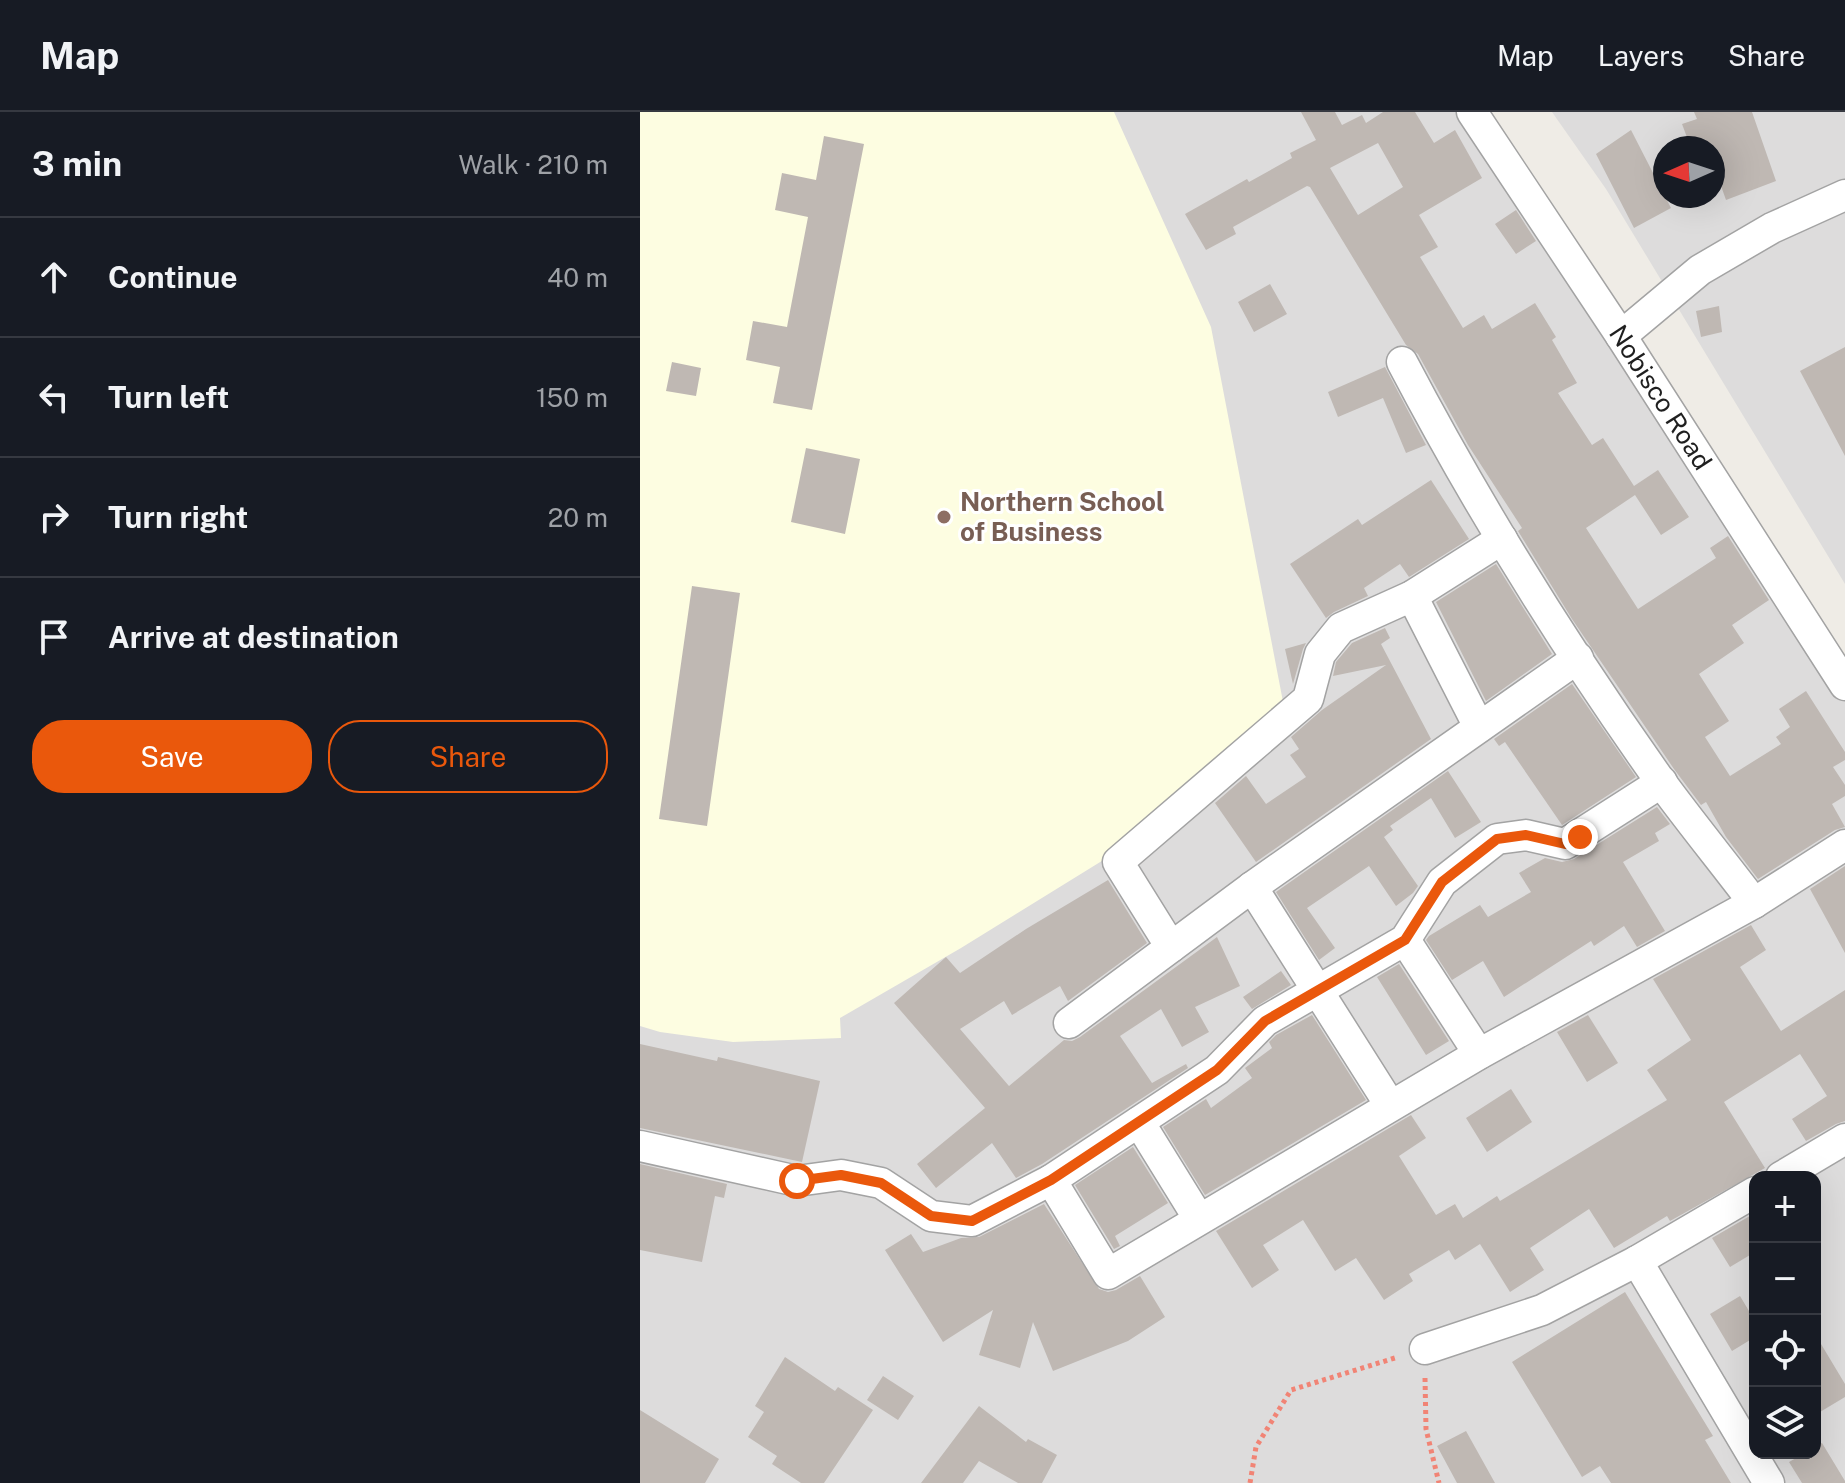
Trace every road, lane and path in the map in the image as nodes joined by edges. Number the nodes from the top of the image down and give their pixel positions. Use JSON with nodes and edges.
{"nodes":[{"id":1,"x":1472,"y":112,"type":"edge"},
{"id":2,"x":1845,"y":195,"type":"edge"},
{"id":3,"x":1621,"y":336,"type":"junction"},
{"id":4,"x":1402,"y":362,"type":"dead end"},
{"id":5,"x":1502,"y":539,"type":"junction"},
{"id":6,"x":1412,"y":596,"type":"junction"},
{"id":7,"x":1578,"y":658,"type":"junction"},
{"id":8,"x":1845,"y":685,"type":"edge"},
{"id":9,"x":1479,"y":727,"type":"junction"},
{"id":10,"x":1662,"y":782,"type":"junction"},
{"id":11,"x":1845,"y":845,"type":"edge"},
{"id":12,"x":1252,"y":887,"type":"junction"},
{"id":13,"x":1754,"y":903,"type":"junction"},
{"id":14,"x":1405,"y":940,"type":"junction"},
{"id":15,"x":1171,"y":947,"type":"junction"},
{"id":16,"x":1317,"y":991,"type":"junction"},
{"id":17,"x":1069,"y":1023,"type":"dead end"},
{"id":18,"x":1479,"y":1054,"type":"junction"},
{"id":19,"x":1390,"y":1105,"type":"junction"},
{"id":20,"x":1139,"y":1122,"type":"junction"},
{"id":21,"x":1845,"y":1139,"type":"edge"},
{"id":22,"x":640,"y":1146,"type":"edge"},
{"id":23,"x":1791,"y":1171,"type":"edge"},
{"id":24,"x":1051,"y":1180,"type":"junction"},
{"id":25,"x":1749,"y":1196,"type":"edge"},
{"id":26,"x":1199,"y":1219,"type":"junction"},
{"id":27,"x":1637,"y":1261,"type":"junction"},
{"id":28,"x":1425,"y":1349,"type":"junction"},
{"id":29,"x":1250,"y":1483,"type":"edge"},
{"id":30,"x":1439,"y":1483,"type":"edge"},
{"id":31,"x":1769,"y":1483,"type":"edge"}],
"edges":[{"from":1,"to":3,"type":"street","name":"Nobisco Road"},
{"from":2,"to":3,"type":"street"},
{"from":3,"to":8,"type":"street","name":"Nobisco Road"},
{"from":4,"to":5,"type":"street"},
{"from":5,"to":6,"type":"street"},
{"from":5,"to":7,"type":"street"},
{"from":6,"to":9,"type":"street"},
{"from":6,"to":15,"type":"street"},
{"from":7,"to":9,"type":"street"},
{"from":7,"to":10,"type":"street"},
{"from":9,"to":12,"type":"street"},
{"from":10,"to":13,"type":"street"},
{"from":10,"to":14,"type":"street"},
{"from":11,"to":13,"type":"street"},
{"from":12,"to":15,"type":"street"},
{"from":12,"to":16,"type":"street"},
{"from":13,"to":18,"type":"street"},
{"from":14,"to":16,"type":"street"},
{"from":14,"to":18,"type":"street"},
{"from":15,"to":17,"type":"street"},
{"from":16,"to":19,"type":"street"},
{"from":16,"to":20,"type":"street"},
{"from":18,"to":19,"type":"street"},
{"from":19,"to":26,"type":"street"},
{"from":20,"to":24,"type":"street"},
{"from":20,"to":26,"type":"street"},
{"from":21,"to":23,"type":"street"},
{"from":22,"to":24,"type":"street"},
{"from":24,"to":26,"type":"street"},
{"from":25,"to":27,"type":"street"},
{"from":27,"to":28,"type":"street"},
{"from":27,"to":31,"type":"street"},
{"from":28,"to":29,"type":"path"},
{"from":28,"to":30,"type":"path"}]}
